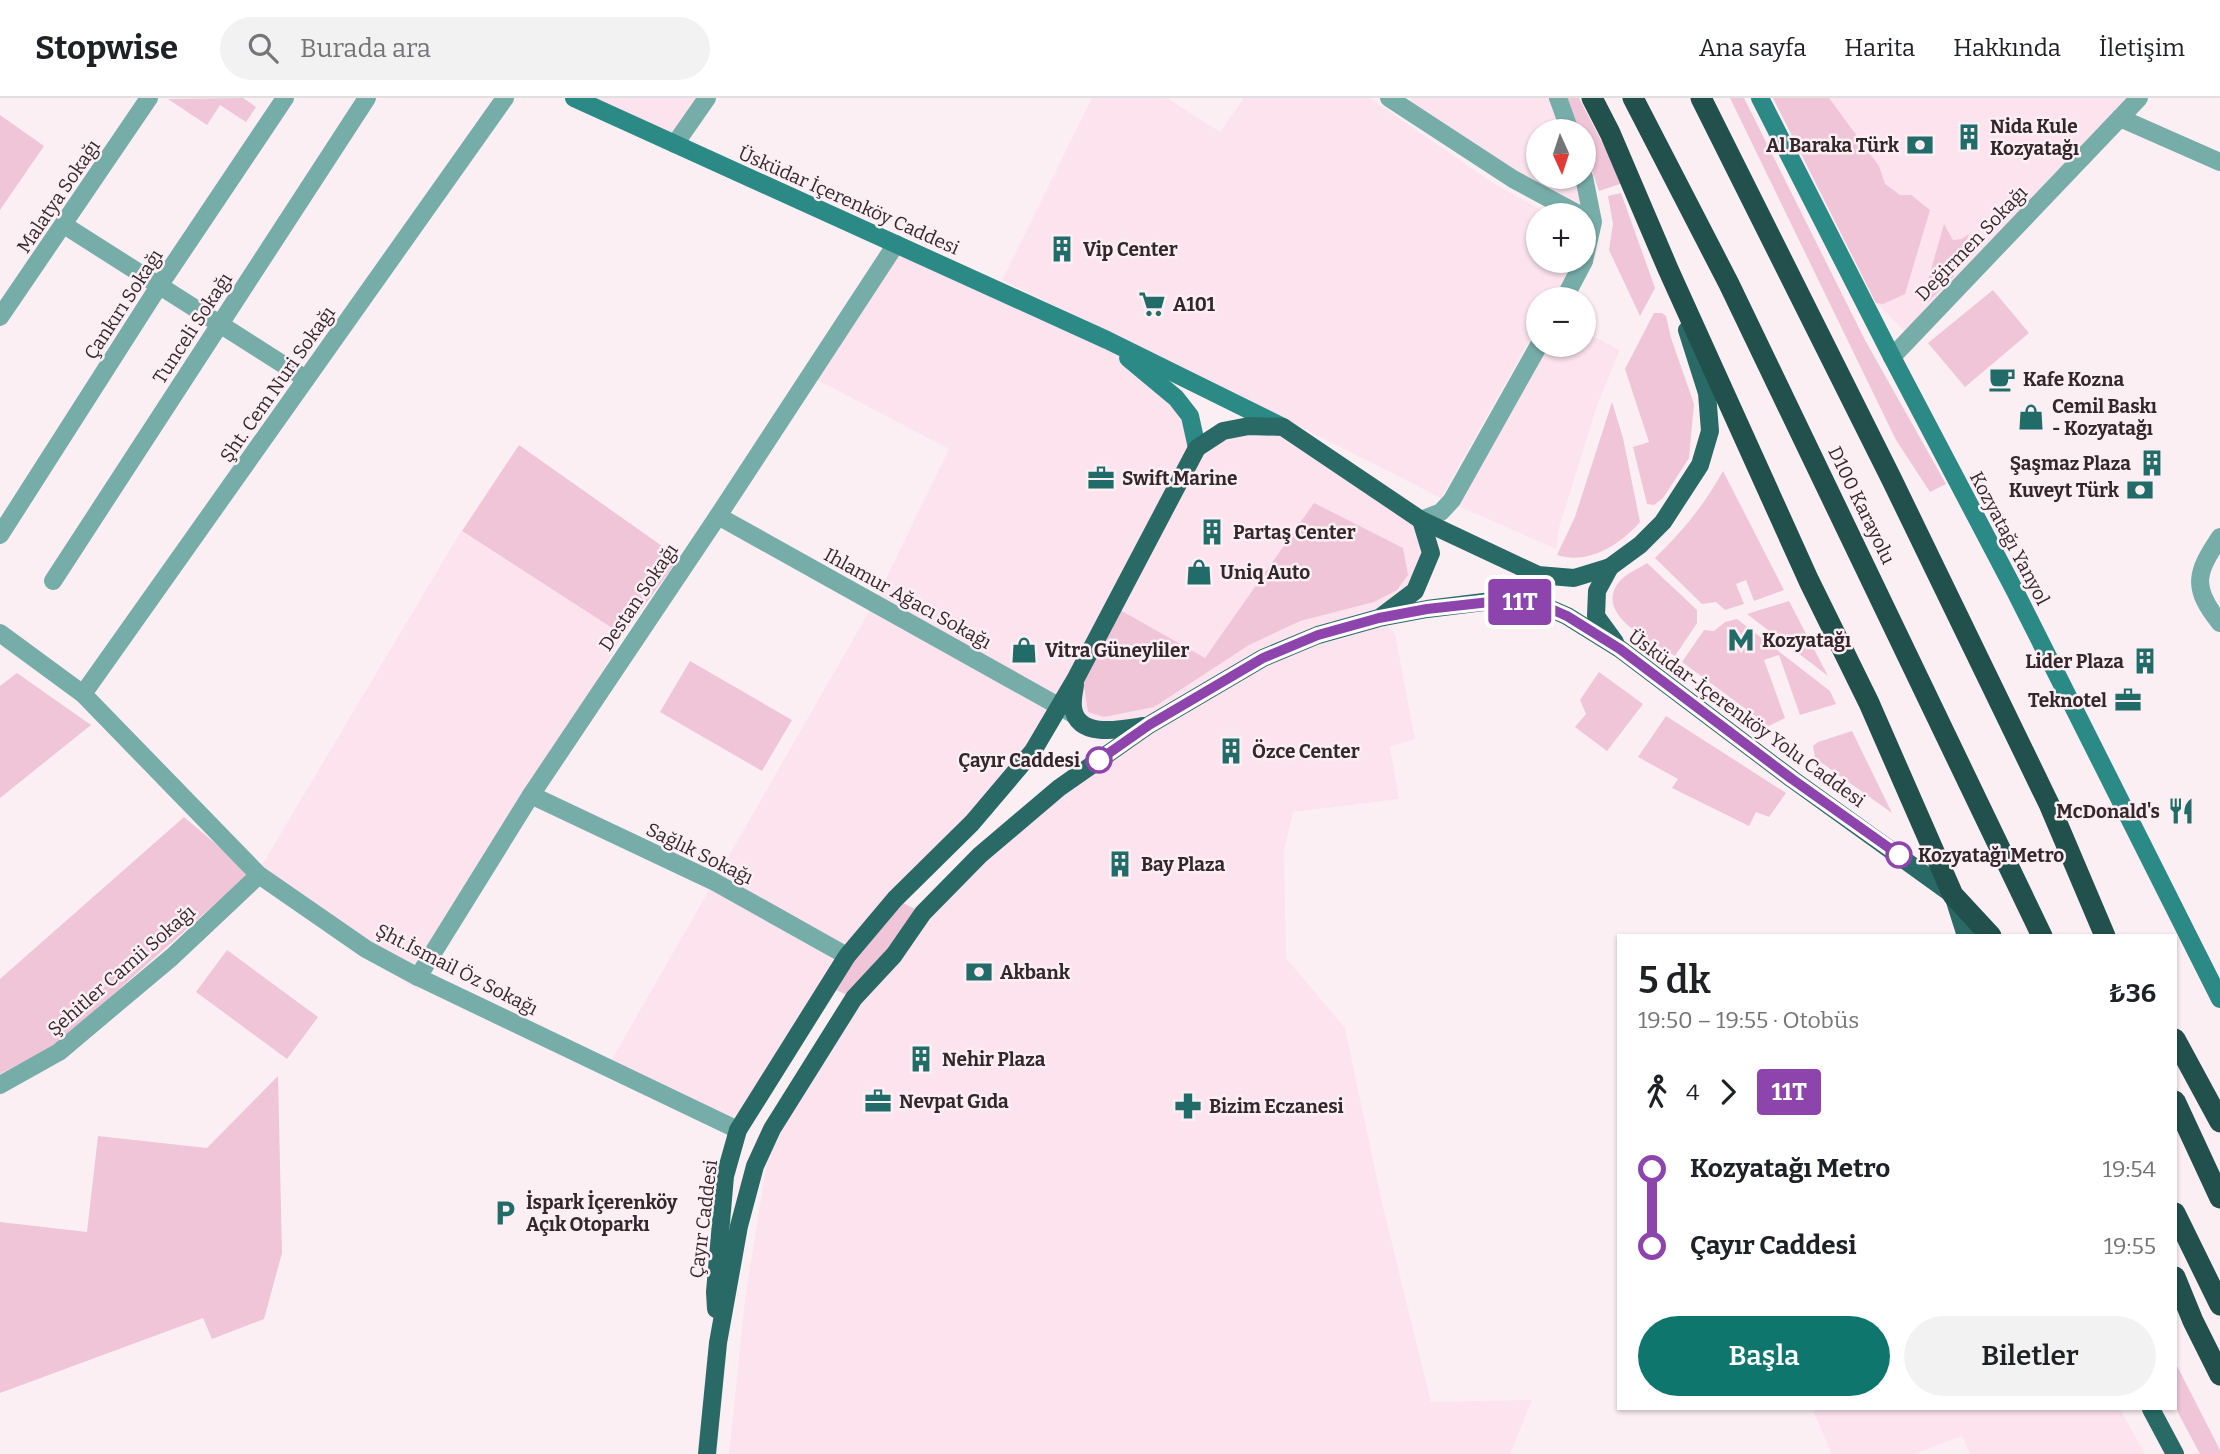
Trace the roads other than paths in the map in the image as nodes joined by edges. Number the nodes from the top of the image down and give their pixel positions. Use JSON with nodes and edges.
{"nodes":[{"id":1,"x":149,"y":98,"type":"edge"},
{"id":2,"x":285,"y":98,"type":"edge"},
{"id":3,"x":367,"y":98,"type":"edge"},
{"id":4,"x":505,"y":98,"type":"edge"},
{"id":5,"x":574,"y":98,"type":"edge"},
{"id":6,"x":707,"y":98,"type":"edge"},
{"id":7,"x":1389,"y":98,"type":"edge"},
{"id":8,"x":1558,"y":98,"type":"edge"},
{"id":9,"x":1592,"y":98,"type":"edge"},
{"id":10,"x":1633,"y":98,"type":"edge"},
{"id":11,"x":1701,"y":98,"type":"edge"},
{"id":12,"x":1760,"y":98,"type":"edge"},
{"id":13,"x":2139,"y":98,"type":"edge"},
{"id":14,"x":2120,"y":118,"type":"junction"},
{"id":15,"x":1566,"y":119,"type":"edge"},
{"id":16,"x":675,"y":144,"type":"junction"},
{"id":17,"x":2220,"y":162,"type":"edge"},
{"id":18,"x":1557,"y":203,"type":"edge"},
{"id":19,"x":64,"y":225,"type":"junction"},
{"id":20,"x":896,"y":244,"type":"junction"},
{"id":21,"x":1668,"y":269,"type":"junction"},
{"id":22,"x":159,"y":286,"type":"junction"},
{"id":23,"x":0,"y":317,"type":"edge"},
{"id":24,"x":220,"y":324,"type":"junction"},
{"id":25,"x":1107,"y":340,"type":"junction"},
{"id":26,"x":1532,"y":357,"type":"edge"},
{"id":27,"x":1892,"y":357,"type":"junction"},
{"id":28,"x":306,"y":379,"type":"junction"},
{"id":29,"x":1283,"y":427,"type":"junction"},
{"id":30,"x":1197,"y":448,"type":"junction"},
{"id":31,"x":718,"y":516,"type":"junction"},
{"id":32,"x":1421,"y":520,"type":"junction"},
{"id":33,"x":0,"y":535,"type":"edge"},
{"id":34,"x":2220,"y":537,"type":"edge"},
{"id":35,"x":1610,"y":568,"type":"junction"},
{"id":36,"x":53,"y":581,"type":"dead end"},
{"id":37,"x":1379,"y":618,"type":"junction"},
{"id":38,"x":2220,"y":622,"type":"edge"},
{"id":39,"x":0,"y":634,"type":"edge"},
{"id":40,"x":1620,"y":649,"type":"junction"},
{"id":41,"x":1076,"y":678,"type":"junction"},
{"id":42,"x":83,"y":694,"type":"junction"},
{"id":43,"x":1059,"y":706,"type":"junction"},
{"id":44,"x":1077,"y":716,"type":"junction"},
{"id":45,"x":1149,"y":725,"type":"junction"},
{"id":46,"x":531,"y":795,"type":"junction"},
{"id":47,"x":2049,"y":804,"type":"junction"},
{"id":48,"x":260,"y":875,"type":"junction"},
{"id":49,"x":1953,"y":895,"type":"junction"},
{"id":50,"x":1965,"y":934,"type":"edge"},
{"id":51,"x":1989,"y":934,"type":"edge"},
{"id":52,"x":2041,"y":934,"type":"edge"},
{"id":53,"x":2104,"y":934,"type":"edge"},
{"id":54,"x":2119,"y":934,"type":"edge"},
{"id":55,"x":848,"y":956,"type":"junction"},
{"id":56,"x":418,"y":976,"type":"junction"},
{"id":57,"x":2220,"y":999,"type":"edge"},
{"id":58,"x":2177,"y":1043,"type":"edge"},
{"id":59,"x":0,"y":1086,"type":"edge"},
{"id":60,"x":2177,"y":1105,"type":"edge"},
{"id":61,"x":2220,"y":1122,"type":"edge"},
{"id":62,"x":738,"y":1130,"type":"junction"},
{"id":63,"x":2220,"y":1198,"type":"edge"},
{"id":64,"x":2177,"y":1217,"type":"edge"},
{"id":65,"x":2177,"y":1282,"type":"edge"},
{"id":66,"x":2220,"y":1305,"type":"edge"},
{"id":67,"x":718,"y":1343,"type":"junction"},
{"id":68,"x":2220,"y":1376,"type":"edge"},
{"id":69,"x":2152,"y":1410,"type":"edge"},
{"id":70,"x":707,"y":1454,"type":"edge"},
{"id":71,"x":2175,"y":1454,"type":"edge"}],
"edges":[{"from":1,"to":19,"type":"street","name":"Malatya Sokağı"},
{"from":2,"to":22,"type":"street","name":"Çankırı Sokağı"},
{"from":3,"to":24,"type":"street","name":"Tunceli Sokağı"},
{"from":4,"to":28,"type":"street","name":"Şht. Cem Nuri Sokağı"},
{"from":5,"to":16,"type":"main road","name":"Üsküdar İçerenköy Caddesi"},
{"from":6,"to":16,"type":"street"},
{"from":7,"to":18,"type":"street"},
{"from":8,"to":15,"type":"street"},
{"from":9,"to":21,"type":"highway"},
{"from":10,"to":52,"type":"highway","name":"D100 Karayolu"},
{"from":11,"to":47,"type":"highway","name":"D100 Karayolu"},
{"from":12,"to":27,"type":"main road","name":"Kozyatağı Yanyol"},
{"from":13,"to":14,"type":"street","name":"Değirmen Sokağı"},
{"from":14,"to":17,"type":"street"},
{"from":14,"to":27,"type":"street","name":"Değirmen Sokağı"},
{"from":16,"to":20,"type":"main road","name":"Üsküdar İçerenköy Caddesi"},
{"from":19,"to":22,"type":"street"},
{"from":19,"to":23,"type":"street","name":"Malatya Sokağı"},
{"from":20,"to":25,"type":"main road","name":"Üsküdar İçerenköy Caddesi"},
{"from":20,"to":31,"type":"street","name":"Destan Sokağı"},
{"from":21,"to":35,"type":"main road"},
{"from":21,"to":49,"type":"highway"},
{"from":22,"to":24,"type":"street"},
{"from":22,"to":33,"type":"street","name":"Çankırı Sokağı"},
{"from":24,"to":28,"type":"street"},
{"from":24,"to":36,"type":"street","name":"Tunceli Sokağı"},
{"from":25,"to":29,"type":"main road","name":"Üsküdar İçerenköy Caddesi"},
{"from":25,"to":30,"type":"main road","name":"Üsküdar İçerenköy Caddesi"},
{"from":26,"to":32,"type":"street"},
{"from":27,"to":57,"type":"main road","name":"Kozyatağı Yanyol"},
{"from":28,"to":42,"type":"street","name":"Şht. Cem Nuri Sokağı"},
{"from":29,"to":30,"type":"main road"},
{"from":29,"to":32,"type":"main road","name":"Üsküdar İçerenköy Caddesi"},
{"from":30,"to":41,"type":"main road","name":"Çayır Caddesi"},
{"from":31,"to":43,"type":"street","name":"Ihlamur Ağacı Sokağı"},
{"from":31,"to":46,"type":"street","name":"Destan Sokağı"},
{"from":32,"to":35,"type":"main road","name":"Üsküdar İçerenköy Caddesi"},
{"from":32,"to":37,"type":"main road"},
{"from":34,"to":38,"type":"street"},
{"from":35,"to":40,"type":"main road"},
{"from":37,"to":40,"type":"main road","name":"Üsküdar-İçerenköy Yolu Caddesi"},
{"from":37,"to":45,"type":"main road","name":"Çayır Caddesi"},
{"from":39,"to":42,"type":"street","name":"Şht.İsmail Öz Sokağı"},
{"from":40,"to":49,"type":"main road","name":"Üsküdar-İçerenköy Yolu Caddesi"},
{"from":41,"to":43,"type":"main road","name":"Çayır Caddesi"},
{"from":41,"to":44,"type":"main road"},
{"from":42,"to":48,"type":"street","name":"Şht.İsmail Öz Sokağı"},
{"from":43,"to":44,"type":"street","name":"Ihlamur Ağacı Sokağı"},
{"from":43,"to":55,"type":"main road","name":"Çayır Caddesi"},
{"from":44,"to":45,"type":"main road"},
{"from":45,"to":67,"type":"main road","name":"Çayır Caddesi"},
{"from":46,"to":55,"type":"street","name":"Sağlık Sokağı"},
{"from":46,"to":56,"type":"street","name":"Destan Sokağı"},
{"from":47,"to":53,"type":"highway","name":"D100 Karayolu"},
{"from":47,"to":54,"type":"highway"},
{"from":48,"to":56,"type":"street","name":"Şht.İsmail Öz Sokağı"},
{"from":48,"to":59,"type":"street","name":"Şehitler Camii Sokağı"},
{"from":49,"to":50,"type":"main road"},
{"from":49,"to":51,"type":"highway"},
{"from":55,"to":62,"type":"main road","name":"Çayır Caddesi"},
{"from":56,"to":62,"type":"street","name":"Şht.İsmail Öz Sokağı"},
{"from":58,"to":61,"type":"highway"},
{"from":60,"to":63,"type":"highway"},
{"from":62,"to":67,"type":"main road","name":"Çayır Caddesi"},
{"from":64,"to":66,"type":"highway"},
{"from":65,"to":68,"type":"highway"},
{"from":67,"to":70,"type":"main road","name":"Çayır Caddesi"},
{"from":69,"to":71,"type":"main road"}]}
